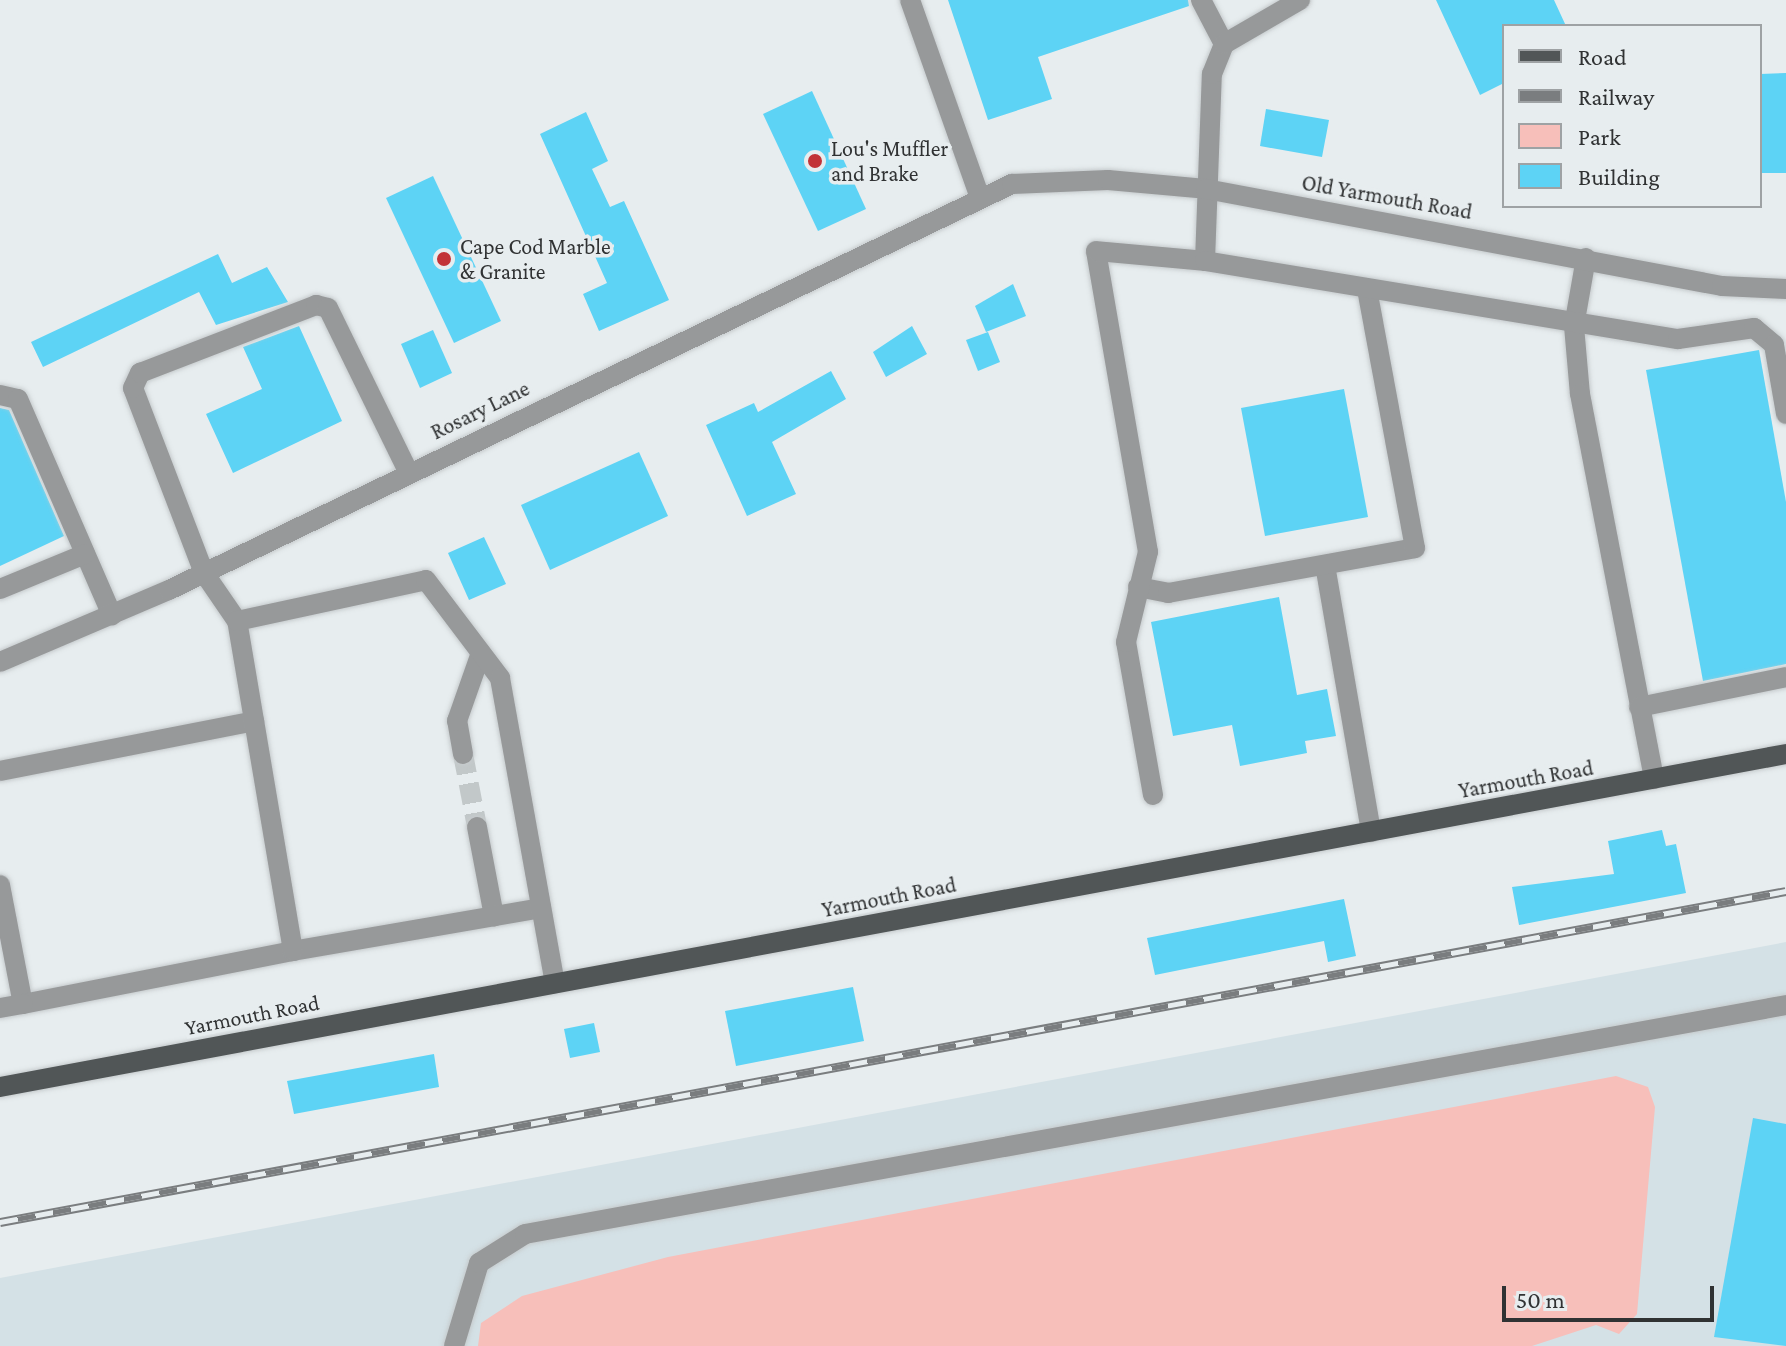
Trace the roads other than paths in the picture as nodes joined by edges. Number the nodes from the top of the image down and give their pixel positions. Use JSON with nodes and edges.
{"nodes":[{"id":1,"x":910,"y":0,"type":"edge"},
{"id":2,"x":1201,"y":0,"type":"edge"},
{"id":3,"x":1300,"y":0,"type":"edge"},
{"id":4,"x":1224,"y":44,"type":"junction"},
{"id":5,"x":1206,"y":189,"type":"junction"},
{"id":6,"x":979,"y":195,"type":"junction"},
{"id":7,"x":1586,"y":258,"type":"junction"},
{"id":8,"x":1205,"y":261,"type":"junction"},
{"id":9,"x":1367,"y":289,"type":"junction"},
{"id":10,"x":1786,"y":289,"type":"edge"},
{"id":11,"x":1574,"y":326,"type":"junction"},
{"id":12,"x":1781,"y":355,"type":"edge"},
{"id":13,"x":0,"y":395,"type":"edge"},
{"id":14,"x":1786,"y":414,"type":"edge"},
{"id":15,"x":408,"y":471,"type":"junction"},
{"id":16,"x":85,"y":554,"type":"junction"},
{"id":17,"x":1325,"y":565,"type":"junction"},
{"id":18,"x":204,"y":573,"type":"junction"},
{"id":19,"x":1138,"y":587,"type":"junction"},
{"id":20,"x":0,"y":589,"type":"edge"},
{"id":21,"x":112,"y":615,"type":"junction"},
{"id":22,"x":237,"y":621,"type":"junction"},
{"id":23,"x":481,"y":653,"type":"junction"},
{"id":24,"x":0,"y":662,"type":"edge"},
{"id":25,"x":1786,"y":677,"type":"edge"},
{"id":26,"x":1639,"y":707,"type":"junction"},
{"id":27,"x":254,"y":721,"type":"junction"},
{"id":28,"x":463,"y":754,"type":"tunnel mouth"},
{"id":29,"x":1786,"y":754,"type":"edge"},
{"id":30,"x":0,"y":771,"type":"edge"},
{"id":31,"x":1654,"y":779,"type":"junction"},
{"id":32,"x":1153,"y":795,"type":"dead end"},
{"id":33,"x":477,"y":827,"type":"tunnel mouth"},
{"id":34,"x":1371,"y":832,"type":"junction"},
{"id":35,"x":0,"y":885,"type":"edge"},
{"id":36,"x":541,"y":908,"type":"junction"},
{"id":37,"x":494,"y":916,"type":"junction"},
{"id":38,"x":293,"y":951,"type":"junction"},
{"id":39,"x":555,"y":983,"type":"junction"},
{"id":40,"x":23,"y":1004,"type":"junction"},
{"id":41,"x":1786,"y":1005,"type":"edge"},
{"id":42,"x":0,"y":1008,"type":"edge"},
{"id":43,"x":0,"y":1087,"type":"edge"},
{"id":44,"x":454,"y":1346,"type":"edge"}],
"edges":[{"from":1,"to":6,"type":"street"},
{"from":2,"to":4,"type":"street"},
{"from":3,"to":4,"type":"street"},
{"from":4,"to":5,"type":"street"},
{"from":5,"to":6,"type":"street","name":"Old Yarmouth Road"},
{"from":5,"to":7,"type":"street","name":"Old Yarmouth Road"},
{"from":5,"to":8,"type":"street"},
{"from":6,"to":15,"type":"street","name":"Rosary Lane"},
{"from":7,"to":10,"type":"street","name":"Old Yarmouth Road"},
{"from":7,"to":11,"type":"street"},
{"from":8,"to":9,"type":"street"},
{"from":8,"to":19,"type":"street"},
{"from":9,"to":11,"type":"street"},
{"from":9,"to":17,"type":"street"},
{"from":11,"to":12,"type":"street"},
{"from":11,"to":26,"type":"street"},
{"from":12,"to":14,"type":"street"},
{"from":13,"to":16,"type":"street"},
{"from":15,"to":18,"type":"street","name":"Rosary Lane"},
{"from":15,"to":18,"type":"street"},
{"from":16,"to":20,"type":"street"},
{"from":16,"to":21,"type":"street"},
{"from":17,"to":19,"type":"street"},
{"from":17,"to":34,"type":"street"},
{"from":18,"to":21,"type":"street","name":"Rosary Lane"},
{"from":18,"to":22,"type":"street"},
{"from":19,"to":32,"type":"street"},
{"from":21,"to":24,"type":"street","name":"Rosary Lane"},
{"from":22,"to":23,"type":"street"},
{"from":22,"to":27,"type":"street"},
{"from":23,"to":28,"type":"street"},
{"from":23,"to":36,"type":"street"},
{"from":25,"to":26,"type":"street"},
{"from":26,"to":31,"type":"street"},
{"from":27,"to":30,"type":"street"},
{"from":27,"to":38,"type":"street"},
{"from":29,"to":31,"type":"main road","name":"Yarmouth Road"},
{"from":31,"to":34,"type":"main road","name":"Yarmouth Road"},
{"from":33,"to":37,"type":"street"},
{"from":34,"to":39,"type":"main road","name":"Yarmouth Road"},
{"from":35,"to":40,"type":"street"},
{"from":36,"to":37,"type":"street"},
{"from":36,"to":39,"type":"street"},
{"from":37,"to":38,"type":"street"},
{"from":38,"to":40,"type":"street"},
{"from":39,"to":43,"type":"main road","name":"Yarmouth Road"},
{"from":40,"to":42,"type":"street"},
{"from":41,"to":44,"type":"street"}]}
